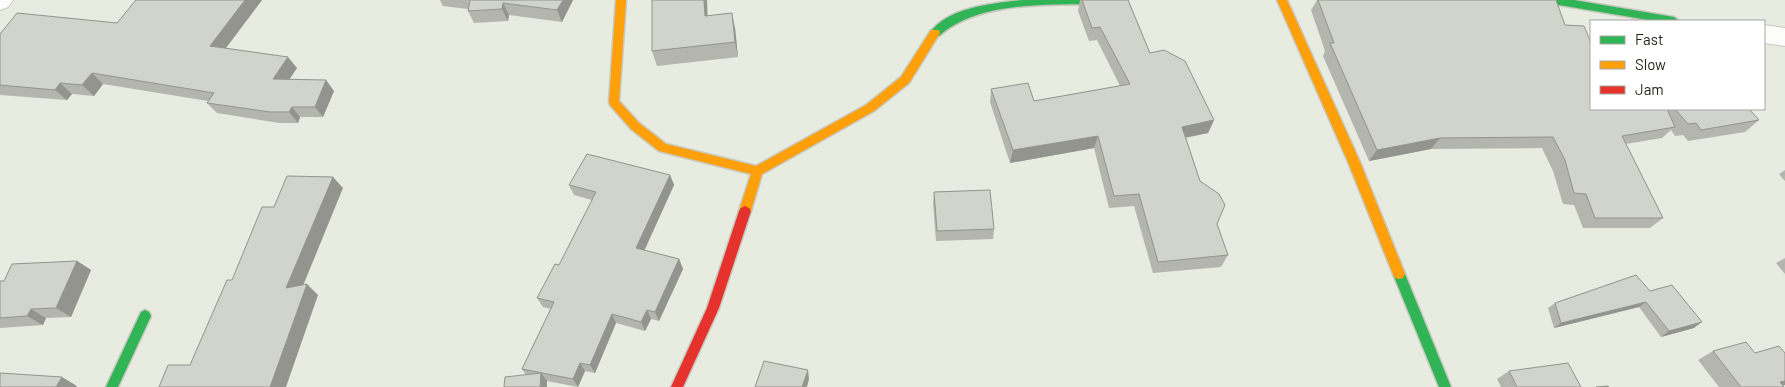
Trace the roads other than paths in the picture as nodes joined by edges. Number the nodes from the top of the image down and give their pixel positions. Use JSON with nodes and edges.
{"nodes":[{"id":1,"x":621,"y":0,"type":"edge"},
{"id":2,"x":1097,"y":0,"type":"edge"},
{"id":3,"x":1282,"y":0,"type":"edge"},
{"id":4,"x":1553,"y":0,"type":"edge"},
{"id":5,"x":1668,"y":20,"type":"edge"},
{"id":6,"x":1765,"y":34,"type":"edge"},
{"id":7,"x":1785,"y":37,"type":"edge"},
{"id":8,"x":757,"y":171,"type":"junction"},
{"id":9,"x":145,"y":316,"type":"dead end"},
{"id":10,"x":112,"y":387,"type":"edge"},
{"id":11,"x":677,"y":387,"type":"edge"},
{"id":12,"x":1444,"y":387,"type":"edge"}],
"edges":[{"from":1,"to":8,"type":"street"},
{"from":2,"to":8,"type":"street"},
{"from":3,"to":12,"type":"street"},
{"from":4,"to":5,"type":"street"},
{"from":6,"to":7,"type":"street"},
{"from":8,"to":11,"type":"street"},
{"from":9,"to":10,"type":"street"}]}
